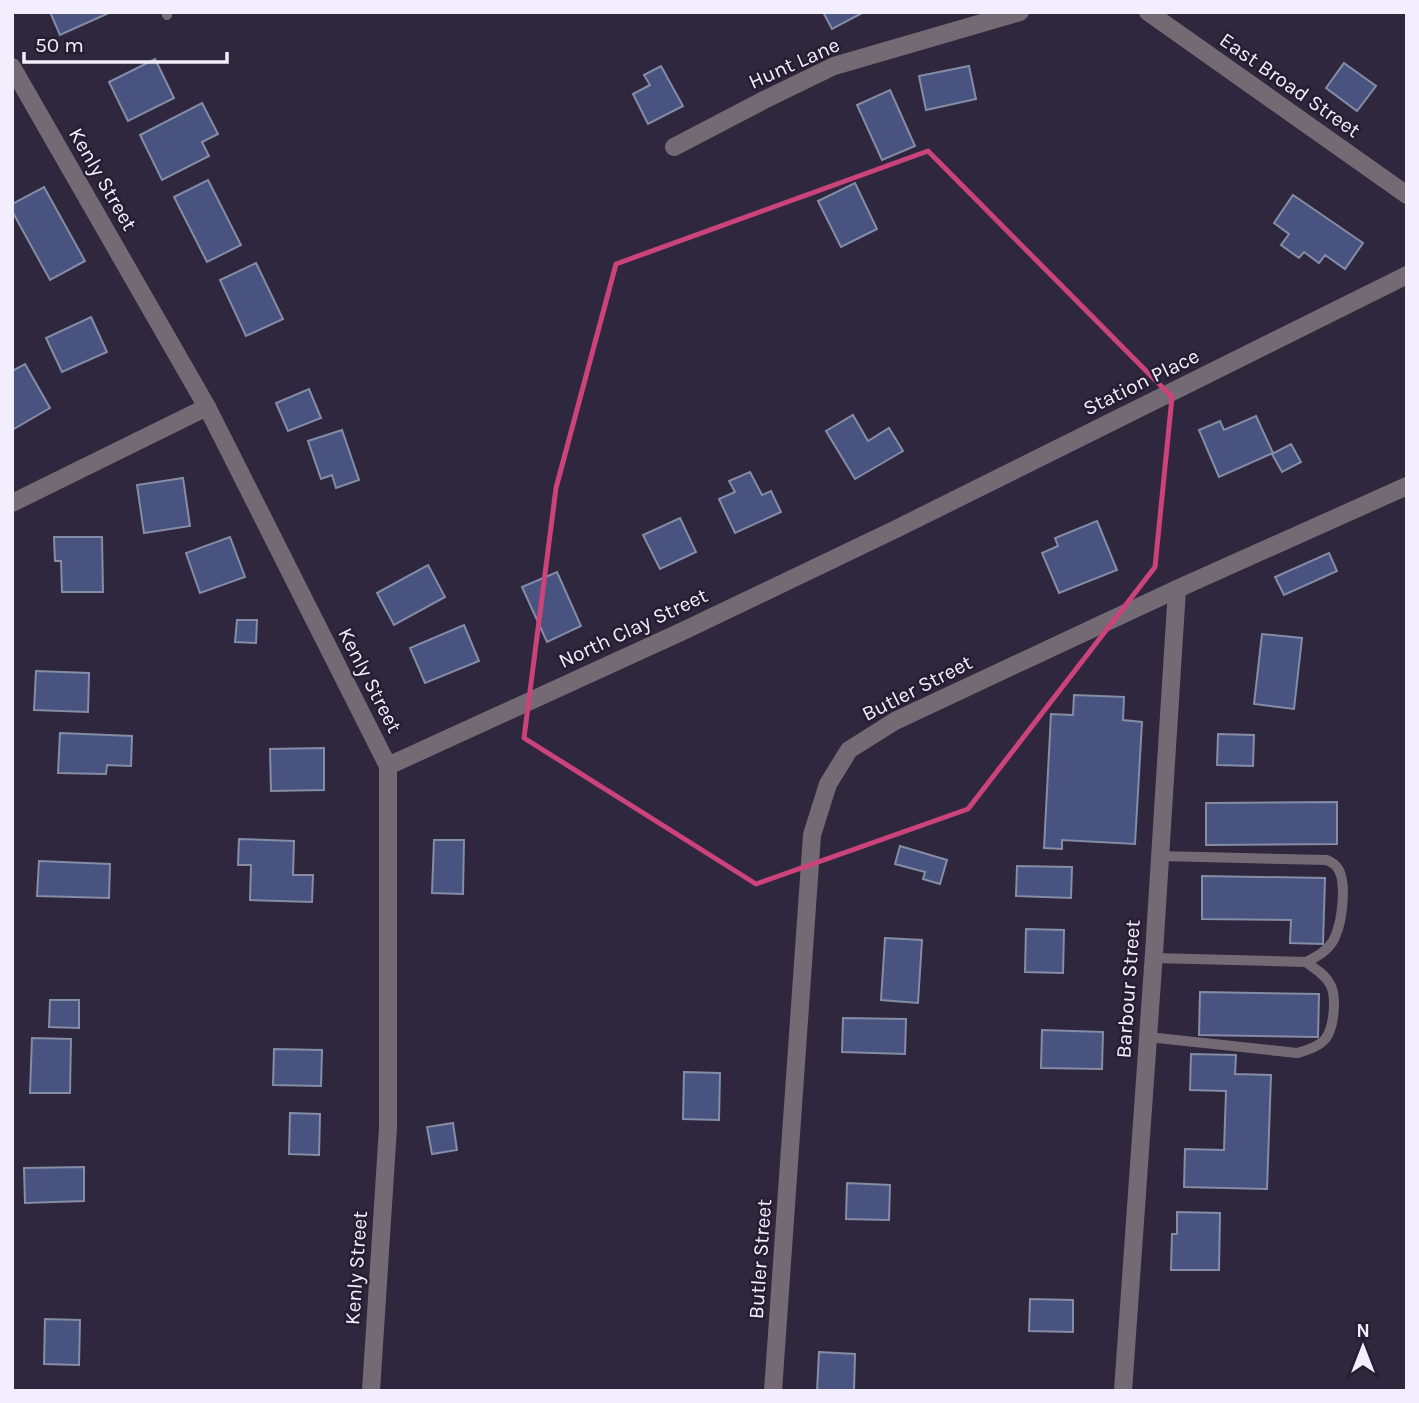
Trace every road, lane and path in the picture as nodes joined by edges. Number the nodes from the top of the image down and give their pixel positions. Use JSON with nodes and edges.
{"nodes":[{"id":1,"x":1020,"y":12,"type":"edge"},
{"id":2,"x":1148,"y":12,"type":"edge"},
{"id":3,"x":12,"y":67,"type":"edge"},
{"id":4,"x":674,"y":147,"type":"dead end"},
{"id":5,"x":1407,"y":195,"type":"edge"},
{"id":6,"x":1407,"y":275,"type":"edge"},
{"id":7,"x":207,"y":407,"type":"junction"},
{"id":8,"x":1407,"y":486,"type":"edge"},
{"id":9,"x":12,"y":503,"type":"edge"},
{"id":10,"x":896,"y":529,"type":"joint"},
{"id":11,"x":1177,"y":589,"type":"junction"},
{"id":12,"x":388,"y":766,"type":"junction"},
{"id":13,"x":1160,"y":856,"type":"junction"},
{"id":14,"x":1153,"y":958,"type":"junction"},
{"id":15,"x":1306,"y":962,"type":"junction"},
{"id":16,"x":1148,"y":1037,"type":"junction"},
{"id":17,"x":371,"y":1391,"type":"edge"},
{"id":18,"x":773,"y":1391,"type":"edge"},
{"id":19,"x":1123,"y":1391,"type":"edge"}],
"edges":[{"from":1,"to":4,"type":"street","name":"Hunt Lane"},
{"from":2,"to":5,"type":"street","name":"East Broad Street"},
{"from":3,"to":7,"type":"street","name":"Kenly Street"},
{"from":6,"to":10,"type":"street","name":"Station Place"},
{"from":7,"to":9,"type":"street"},
{"from":7,"to":12,"type":"street","name":"Kenly Street"},
{"from":8,"to":11,"type":"street","name":"Butler Street"},
{"from":10,"to":12,"type":"street","name":"North Clay Street"},
{"from":11,"to":13,"type":"street","name":"Barbour Street"},
{"from":11,"to":18,"type":"street","name":"Butler Street"},
{"from":12,"to":17,"type":"street","name":"Kenly Street"},
{"from":13,"to":14,"type":"street","name":"Barbour Street"},
{"from":13,"to":15,"type":"lane"},
{"from":14,"to":15,"type":"lane"},
{"from":14,"to":16,"type":"street","name":"Barbour Street"},
{"from":15,"to":16,"type":"lane"},
{"from":16,"to":19,"type":"street","name":"Barbour Street"}]}
